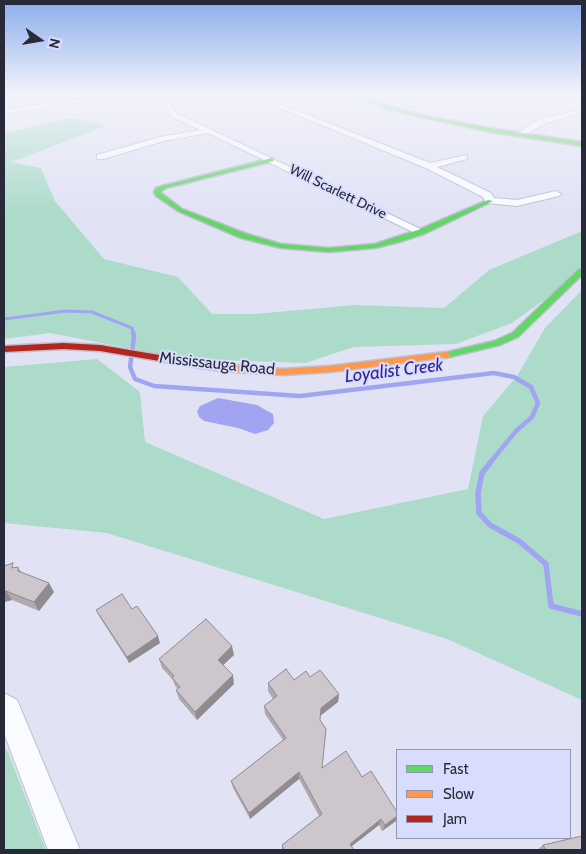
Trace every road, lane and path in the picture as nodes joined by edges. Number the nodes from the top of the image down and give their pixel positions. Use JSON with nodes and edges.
{"nodes":[{"id":1,"x":198,"y":133,"type":"edge"},
{"id":2,"x":212,"y":133,"type":"edge"},
{"id":3,"x":346,"y":133,"type":"edge"},
{"id":4,"x":508,"y":133,"type":"edge"},
{"id":5,"x":523,"y":133,"type":"edge"},
{"id":6,"x":519,"y":135,"type":"junction"},
{"id":7,"x":582,"y":144,"type":"edge"},
{"id":8,"x":100,"y":157,"type":"dead end"},
{"id":9,"x":464,"y":157,"type":"dead end"},
{"id":10,"x":272,"y":160,"type":"junction"},
{"id":11,"x":429,"y":166,"type":"junction"},
{"id":12,"x":556,"y":194,"type":"dead end"},
{"id":13,"x":490,"y":201,"type":"junction"},
{"id":14,"x":421,"y":232,"type":"junction"},
{"id":15,"x":582,"y":271,"type":"edge"},
{"id":16,"x":4,"y":349,"type":"edge"},
{"id":17,"x":4,"y":706,"type":"edge"},
{"id":18,"x":64,"y":850,"type":"edge"}],
"edges":[{"from":1,"to":8,"type":"street"},
{"from":2,"to":10,"type":"street","name":"Will Scarlett Drive"},
{"from":3,"to":11,"type":"street"},
{"from":4,"to":6,"type":"street"},
{"from":5,"to":6,"type":"street"},
{"from":6,"to":7,"type":"street"},
{"from":9,"to":11,"type":"street"},
{"from":10,"to":14,"type":"street","name":"Will Scarlett Drive"},
{"from":10,"to":14,"type":"street"},
{"from":11,"to":13,"type":"street"},
{"from":12,"to":13,"type":"street"},
{"from":13,"to":14,"type":"street"},
{"from":15,"to":16,"type":"street","name":"Mississauga Road"},
{"from":17,"to":18,"type":"street"}]}
